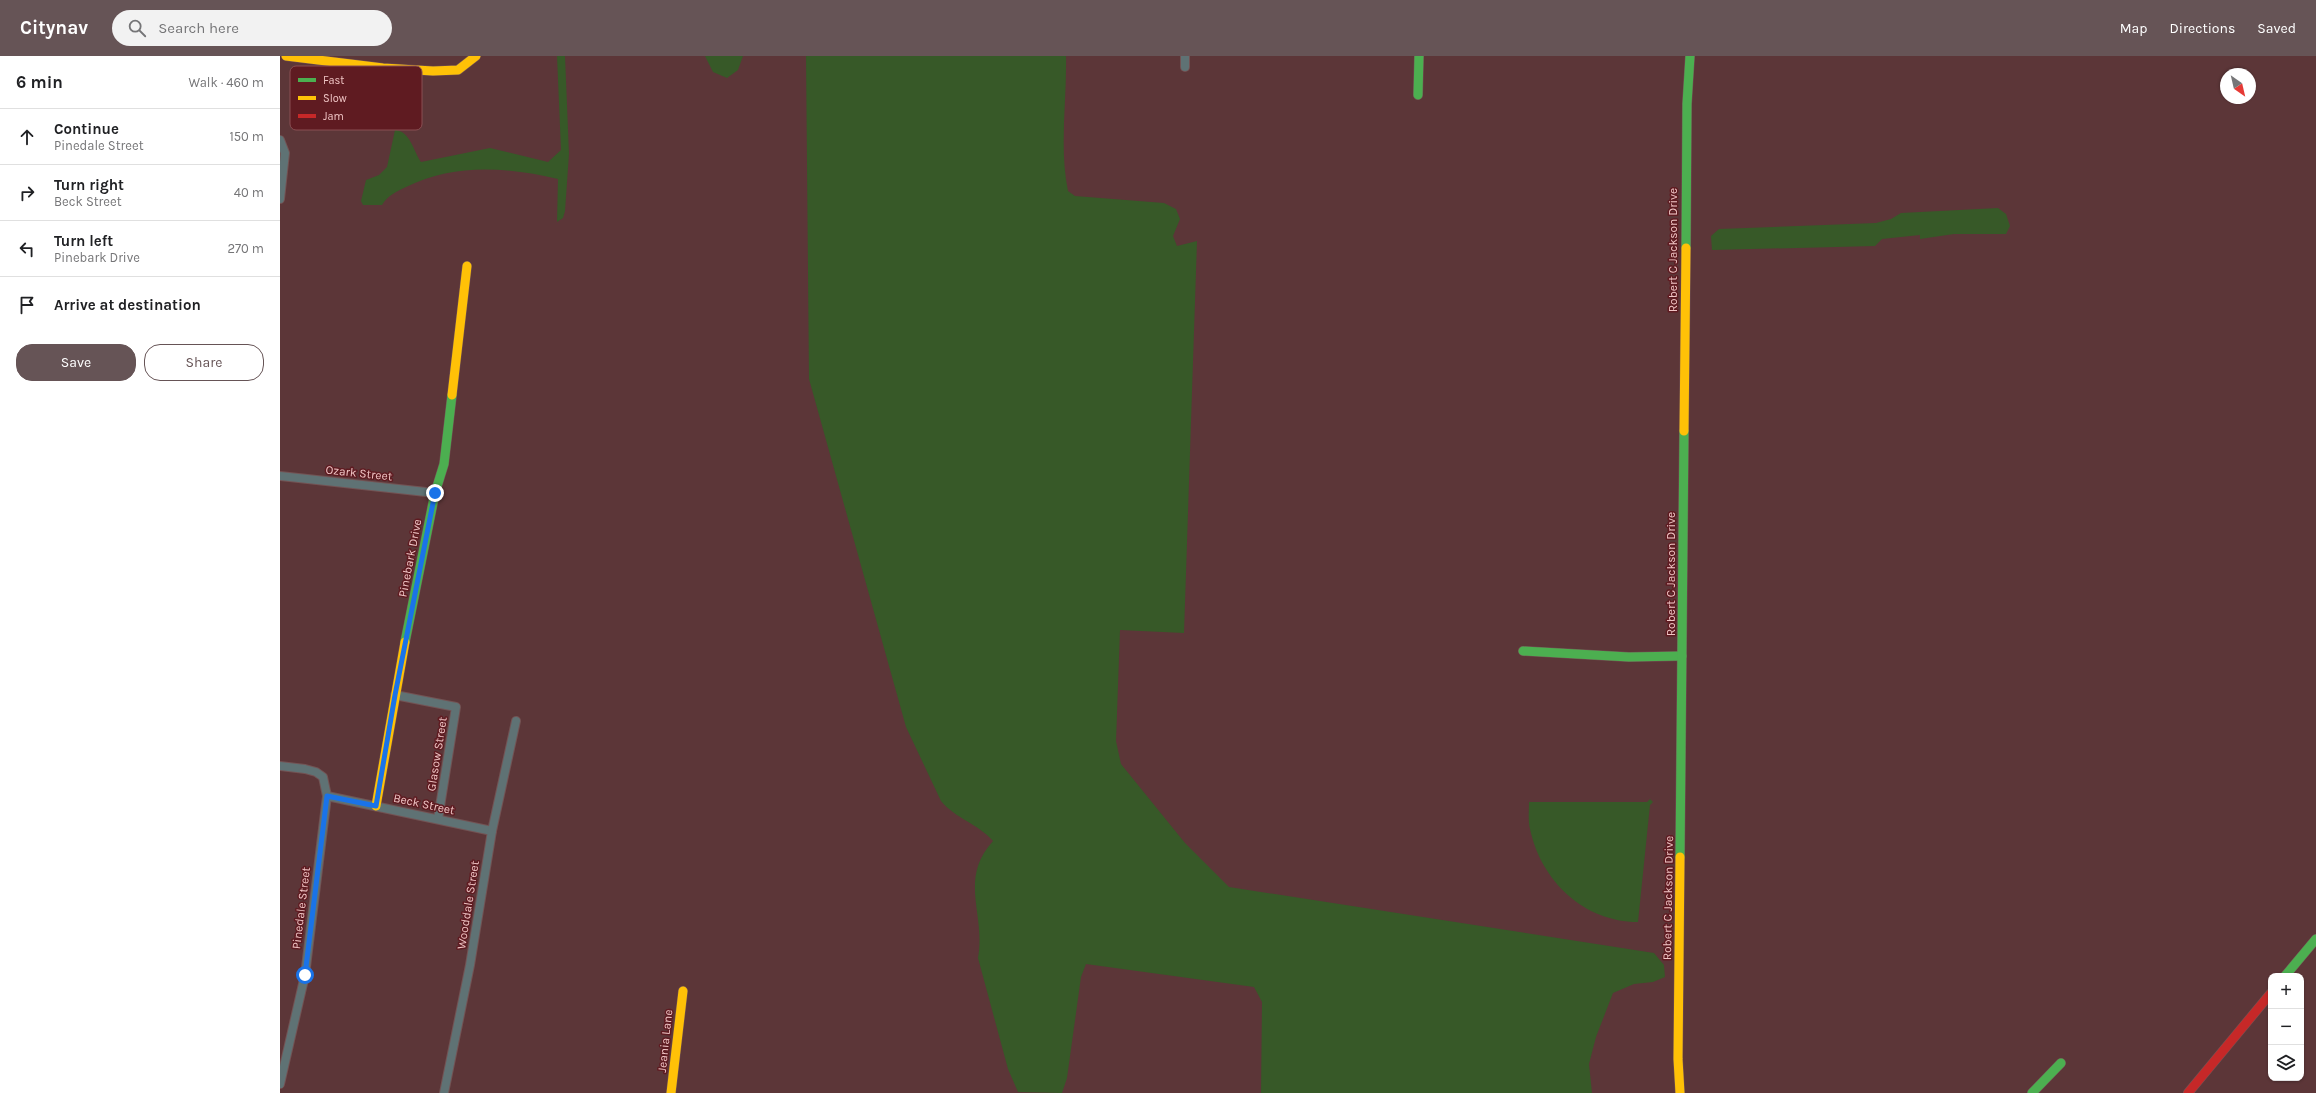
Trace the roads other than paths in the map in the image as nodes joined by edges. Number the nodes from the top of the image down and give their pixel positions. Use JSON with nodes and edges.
{"nodes":[{"id":1,"x":286,"y":56,"type":"edge"},
{"id":2,"x":476,"y":56,"type":"edge"},
{"id":3,"x":1185,"y":56,"type":"edge"},
{"id":4,"x":1420,"y":56,"type":"edge"},
{"id":5,"x":1690,"y":56,"type":"edge"},
{"id":6,"x":328,"y":59,"type":"edge"},
{"id":7,"x":371,"y":66,"type":"edge"},
{"id":8,"x":1185,"y":67,"type":"dead end"},
{"id":9,"x":422,"y":69,"type":"edge"},
{"id":10,"x":1418,"y":95,"type":"dead end"},
{"id":11,"x":280,"y":140,"type":"edge"},
{"id":12,"x":280,"y":198,"type":"edge"},
{"id":13,"x":467,"y":266,"type":"dead end"},
{"id":14,"x":280,"y":476,"type":"edge"},
{"id":15,"x":435,"y":493,"type":"junction"},
{"id":16,"x":1522,"y":651,"type":"dead end"},
{"id":17,"x":1682,"y":656,"type":"junction"},
{"id":18,"x":395,"y":695,"type":"junction"},
{"id":19,"x":516,"y":721,"type":"dead end"},
{"id":20,"x":280,"y":766,"type":"edge"},
{"id":21,"x":327,"y":796,"type":"junction"},
{"id":22,"x":376,"y":806,"type":"junction"},
{"id":23,"x":438,"y":819,"type":"junction"},
{"id":24,"x":492,"y":831,"type":"junction"},
{"id":25,"x":2316,"y":939,"type":"edge"},
{"id":26,"x":2288,"y":973,"type":"edge"},
{"id":27,"x":683,"y":991,"type":"dead end"},
{"id":28,"x":2268,"y":997,"type":"edge"},
{"id":29,"x":2061,"y":1063,"type":"dead end"},
{"id":30,"x":280,"y":1084,"type":"edge"},
{"id":31,"x":444,"y":1093,"type":"edge"},
{"id":32,"x":671,"y":1093,"type":"edge"},
{"id":33,"x":1680,"y":1093,"type":"edge"},
{"id":34,"x":2032,"y":1093,"type":"edge"},
{"id":35,"x":2188,"y":1093,"type":"edge"}],
"edges":[{"from":1,"to":6,"type":"street"},
{"from":2,"to":9,"type":"street"},
{"from":3,"to":8,"type":"street"},
{"from":4,"to":10,"type":"street"},
{"from":5,"to":17,"type":"street","name":"Robert C Jackson Drive"},
{"from":6,"to":7,"type":"street"},
{"from":11,"to":12,"type":"street"},
{"from":13,"to":15,"type":"street","name":"Pinebark Drive"},
{"from":14,"to":15,"type":"street","name":"Ozark Street"},
{"from":15,"to":18,"type":"street","name":"Pinebark Drive"},
{"from":16,"to":17,"type":"street"},
{"from":17,"to":33,"type":"street","name":"Robert C Jackson Drive"},
{"from":18,"to":22,"type":"street","name":"Pinebark Drive"},
{"from":18,"to":23,"type":"street","name":"Glasow Street"},
{"from":19,"to":24,"type":"street","name":"Wooddale Street"},
{"from":20,"to":21,"type":"street","name":"Pinedale Street"},
{"from":21,"to":22,"type":"street","name":"Beck Street"},
{"from":21,"to":30,"type":"street","name":"Pinedale Street"},
{"from":22,"to":23,"type":"street","name":"Beck Street"},
{"from":23,"to":24,"type":"street","name":"Beck Street"},
{"from":24,"to":31,"type":"street","name":"Wooddale Street"},
{"from":25,"to":26,"type":"street"},
{"from":27,"to":32,"type":"street","name":"Jeania Lane"},
{"from":28,"to":35,"type":"street"},
{"from":29,"to":34,"type":"street"}]}
